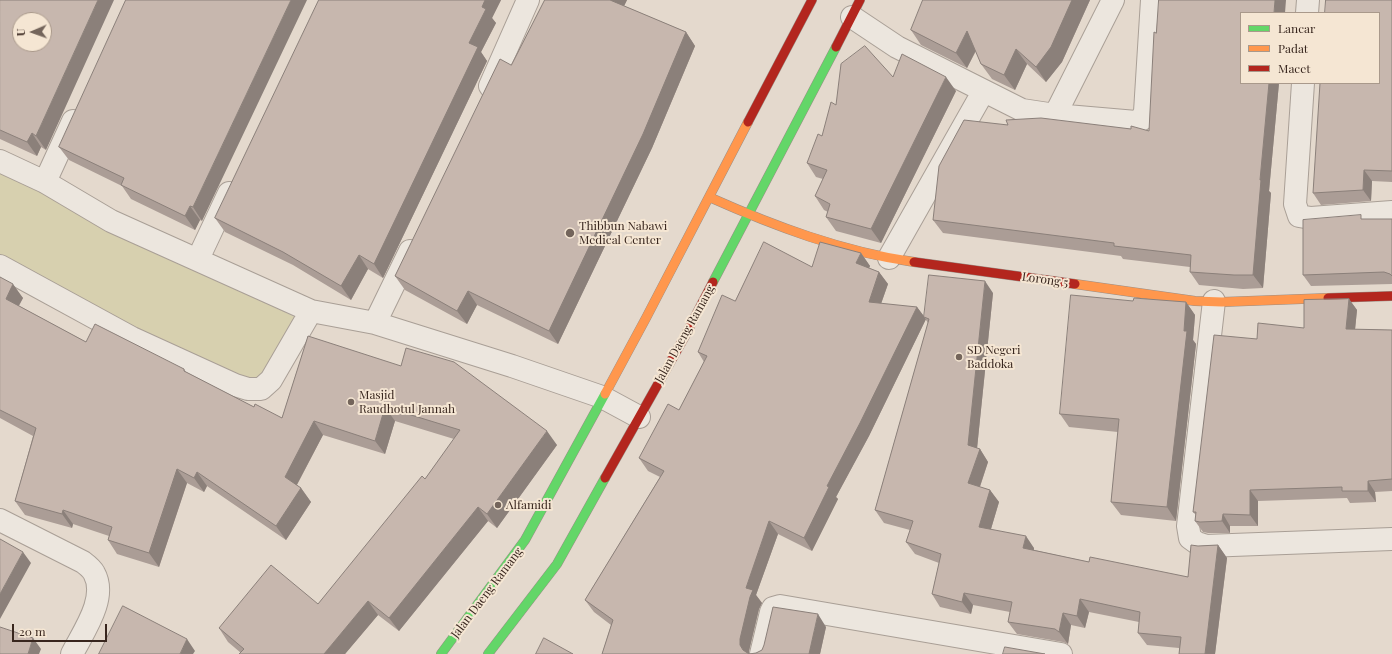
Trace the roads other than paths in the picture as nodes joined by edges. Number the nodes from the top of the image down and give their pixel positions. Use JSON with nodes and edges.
{"nodes":[{"id":1,"x":528,"y":0,"type":"edge"},
{"id":2,"x":812,"y":0,"type":"edge"},
{"id":3,"x":1113,"y":0,"type":"edge"},
{"id":4,"x":1152,"y":0,"type":"edge"},
{"id":5,"x":1308,"y":0,"type":"edge"},
{"id":6,"x":856,"y":8,"type":"edge"},
{"id":7,"x":1307,"y":12,"type":"edge"},
{"id":8,"x":1303,"y":84,"type":"edge"},
{"id":9,"x":983,"y":92,"type":"junction"},
{"id":10,"x":483,"y":101,"type":"edge"},
{"id":11,"x":80,"y":105,"type":"edge"},
{"id":12,"x":1055,"y":115,"type":"junction"},
{"id":13,"x":0,"y":161,"type":"edge"},
{"id":14,"x":239,"y":173,"type":"edge"},
{"id":15,"x":45,"y":182,"type":"junction"},
{"id":16,"x":709,"y":197,"type":"junction"},
{"id":17,"x":1392,"y":212,"type":"edge"},
{"id":18,"x":749,"y":215,"type":"junction"},
{"id":19,"x":417,"y":237,"type":"edge"},
{"id":20,"x":889,"y":258,"type":"junction"},
{"id":21,"x":198,"y":259,"type":"junction"},
{"id":22,"x":0,"y":266,"type":"edge"},
{"id":23,"x":1392,"y":296,"type":"edge"},
{"id":24,"x":1214,"y":302,"type":"junction"},
{"id":25,"x":310,"y":311,"type":"junction"},
{"id":26,"x":375,"y":323,"type":"junction"},
{"id":27,"x":602,"y":397,"type":"junction"},
{"id":28,"x":639,"y":417,"type":"junction"},
{"id":29,"x":0,"y":520,"type":"edge"},
{"id":30,"x":1392,"y":539,"type":"edge"},
{"id":31,"x":72,"y":654,"type":"edge"},
{"id":32,"x":441,"y":654,"type":"edge"},
{"id":33,"x":488,"y":654,"type":"edge"},
{"id":34,"x":761,"y":654,"type":"edge"},
{"id":35,"x":1061,"y":654,"type":"edge"}],
"edges":[{"from":1,"to":10,"type":"street"},
{"from":2,"to":16,"type":"main road","name":"Jalan Daeng Ramang"},
{"from":3,"to":12,"type":"street"},
{"from":4,"to":12,"type":"street"},
{"from":5,"to":7,"type":"street"},
{"from":6,"to":9,"type":"street"},
{"from":6,"to":18,"type":"main road","name":"Jalan Daeng Ramang"},
{"from":8,"to":17,"type":"street"},
{"from":9,"to":12,"type":"street"},
{"from":9,"to":20,"type":"street"},
{"from":11,"to":15,"type":"street"},
{"from":13,"to":15,"type":"street"},
{"from":14,"to":21,"type":"street"},
{"from":15,"to":21,"type":"street"},
{"from":16,"to":18,"type":"main road","name":"Lorong 5"},
{"from":16,"to":27,"type":"main road","name":"Jalan Daeng Ramang"},
{"from":18,"to":20,"type":"main road","name":"Lorong 5"},
{"from":18,"to":28,"type":"main road","name":"Jalan Daeng Ramang"},
{"from":19,"to":26,"type":"street"},
{"from":20,"to":24,"type":"main road","name":"Lorong 5"},
{"from":21,"to":25,"type":"street"},
{"from":22,"to":25,"type":"street"},
{"from":23,"to":24,"type":"main road","name":"Lorong 5"},
{"from":24,"to":30,"type":"street"},
{"from":25,"to":26,"type":"street"},
{"from":26,"to":27,"type":"street"},
{"from":27,"to":28,"type":"street"},
{"from":27,"to":32,"type":"main road","name":"Jalan Daeng Ramang"},
{"from":28,"to":33,"type":"main road","name":"Jalan Daeng Ramang"},
{"from":29,"to":31,"type":"street"},
{"from":34,"to":35,"type":"street"}]}
